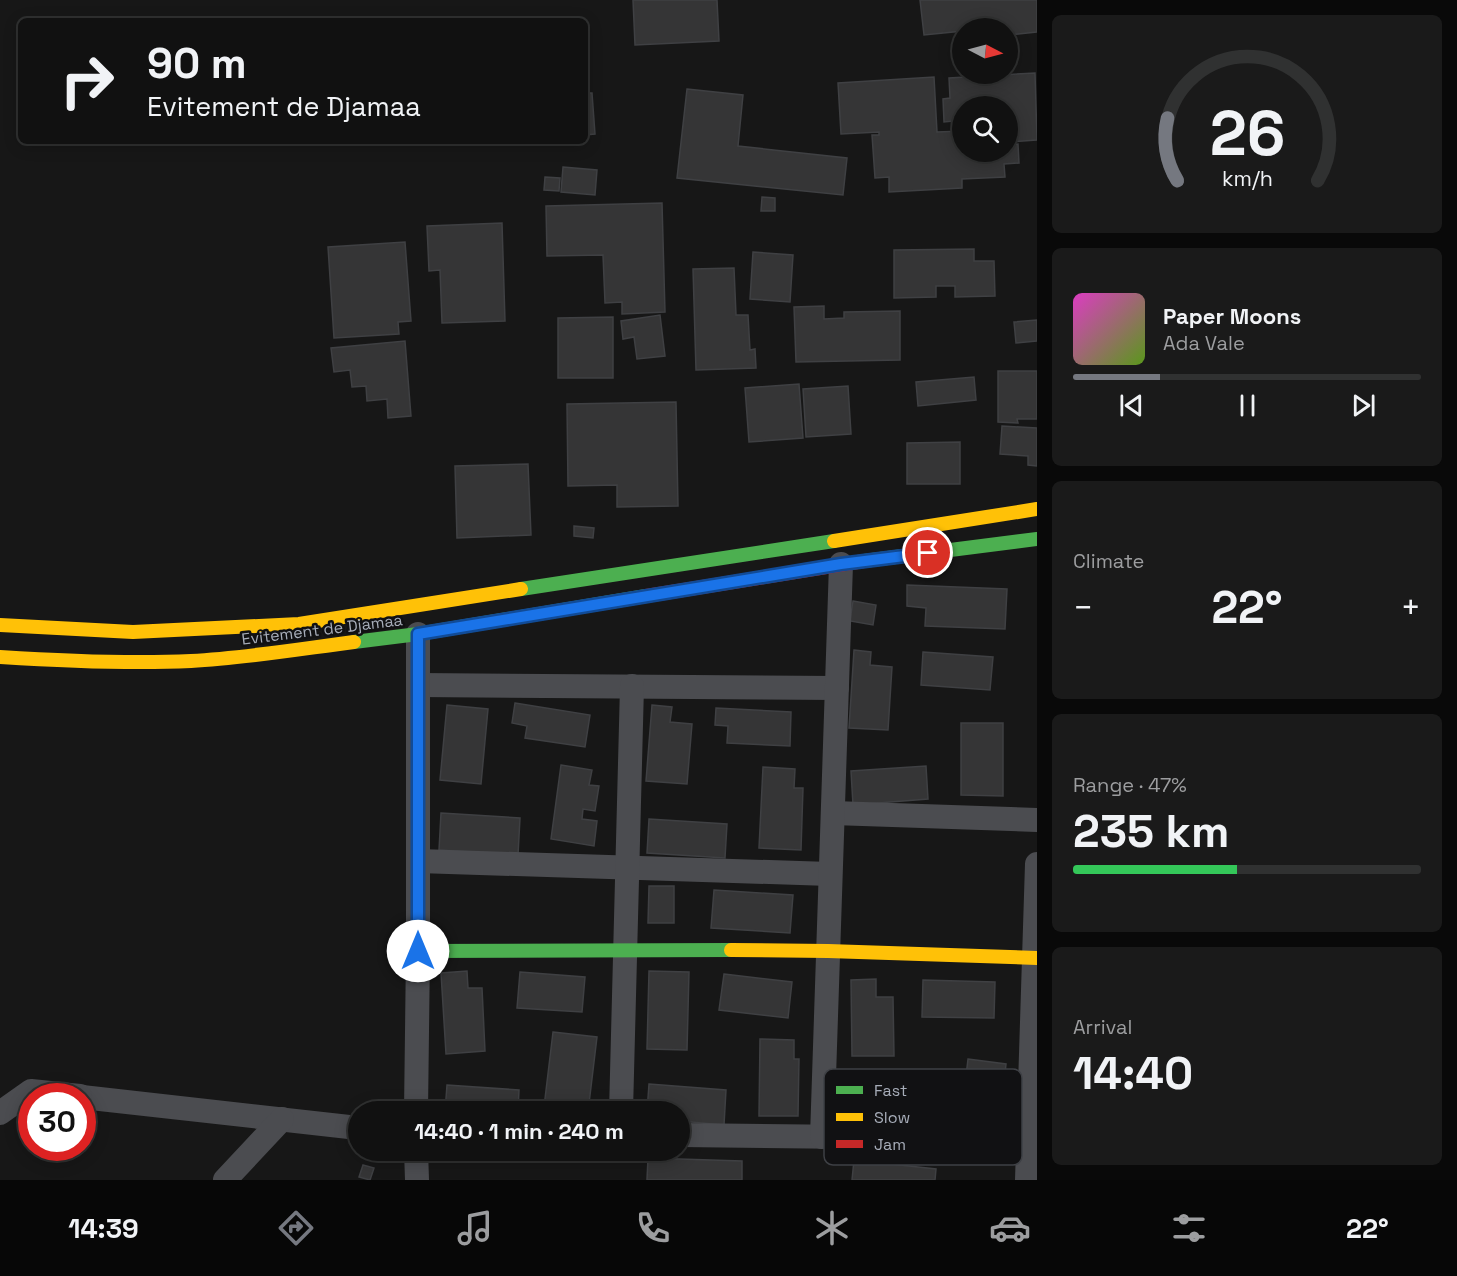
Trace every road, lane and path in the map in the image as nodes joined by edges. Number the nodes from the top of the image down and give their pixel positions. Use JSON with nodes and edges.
{"nodes":[{"id":1,"x":1037,"y":509,"type":"edge"},
{"id":2,"x":1037,"y":539,"type":"edge"},
{"id":3,"x":841,"y":564,"type":"junction"},
{"id":4,"x":0,"y":625,"type":"edge"},
{"id":5,"x":418,"y":634,"type":"junction"},
{"id":6,"x":0,"y":657,"type":"edge"},
{"id":7,"x":418,"y":685,"type":"junction"},
{"id":8,"x":632,"y":686,"type":"junction"},
{"id":9,"x":837,"y":688,"type":"junction"},
{"id":10,"x":832,"y":813,"type":"junction"},
{"id":11,"x":1037,"y":820,"type":"edge"},
{"id":12,"x":418,"y":861,"type":"junction"},
{"id":13,"x":1037,"y":864,"type":"edge"},
{"id":14,"x":626,"y":869,"type":"junction"},
{"id":15,"x":830,"y":874,"type":"junction"},
{"id":16,"x":625,"y":949,"type":"junction"},
{"id":17,"x":418,"y":951,"type":"junction"},
{"id":18,"x":828,"y":951,"type":"junction"},
{"id":19,"x":1035,"y":958,"type":"edge"},
{"id":20,"x":824,"y":1069,"type":"edge"},
{"id":21,"x":824,"y":1075,"type":"edge"},
{"id":22,"x":96,"y":1099,"type":"edge"},
{"id":23,"x":18,"y":1100,"type":"edge"},
{"id":24,"x":416,"y":1101,"type":"edge"},
{"id":25,"x":621,"y":1101,"type":"edge"},
{"id":26,"x":0,"y":1113,"type":"edge"},
{"id":27,"x":282,"y":1119,"type":"junction"},
{"id":28,"x":348,"y":1127,"type":"edge"},
{"id":29,"x":690,"y":1136,"type":"edge"},
{"id":30,"x":822,"y":1137,"type":"joint"},
{"id":31,"x":1032,"y":1138,"type":"edge"},
{"id":32,"x":416,"y":1161,"type":"edge"},
{"id":33,"x":226,"y":1180,"type":"edge"},
{"id":34,"x":417,"y":1180,"type":"edge"},
{"id":35,"x":1027,"y":1180,"type":"edge"}],
"edges":[{"from":1,"to":4,"type":"main road"},
{"from":2,"to":3,"type":"main road","name":"Evitement de Djamaa"},
{"from":3,"to":5,"type":"main road","name":"Evitement de Djamaa"},
{"from":3,"to":9,"type":"street"},
{"from":5,"to":6,"type":"main road","name":"Evitement de Djamaa"},
{"from":5,"to":7,"type":"street"},
{"from":7,"to":8,"type":"street"},
{"from":7,"to":12,"type":"street"},
{"from":8,"to":9,"type":"street"},
{"from":8,"to":14,"type":"street"},
{"from":9,"to":10,"type":"street"},
{"from":10,"to":11,"type":"street"},
{"from":10,"to":15,"type":"street"},
{"from":12,"to":14,"type":"street"},
{"from":12,"to":17,"type":"street"},
{"from":13,"to":19,"type":"street"},
{"from":14,"to":15,"type":"street"},
{"from":14,"to":16,"type":"street"},
{"from":15,"to":18,"type":"street"},
{"from":16,"to":17,"type":"main road"},
{"from":16,"to":18,"type":"main road"},
{"from":16,"to":25,"type":"street"},
{"from":17,"to":24,"type":"street"},
{"from":18,"to":19,"type":"main road"},
{"from":18,"to":20,"type":"street"},
{"from":19,"to":31,"type":"street"},
{"from":21,"to":30,"type":"street"},
{"from":22,"to":27,"type":"street"},
{"from":23,"to":26,"type":"street"},
{"from":27,"to":28,"type":"street"},
{"from":27,"to":33,"type":"street"},
{"from":29,"to":30,"type":"street"},
{"from":31,"to":35,"type":"street"},
{"from":32,"to":34,"type":"street"}]}
